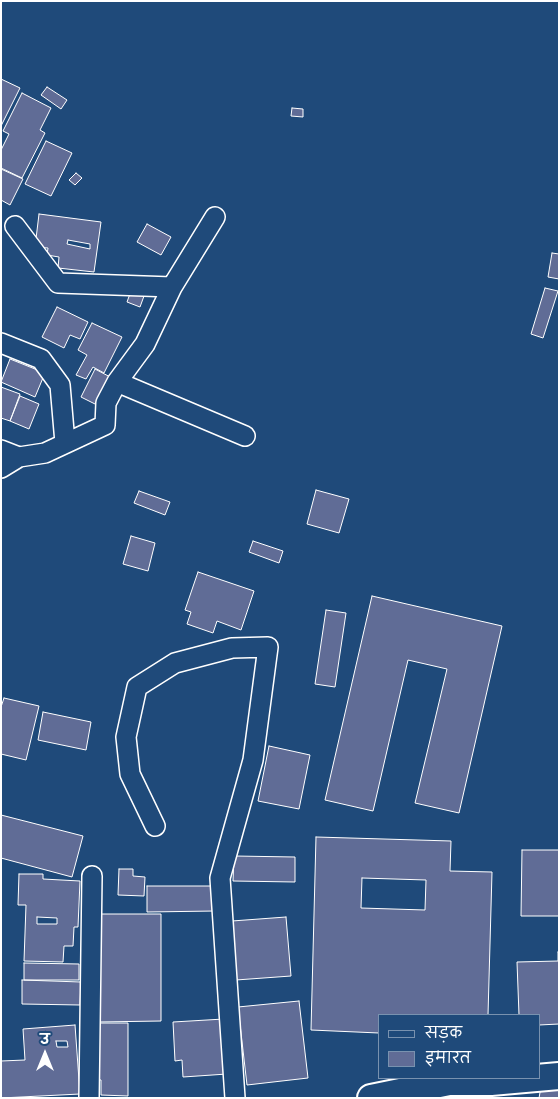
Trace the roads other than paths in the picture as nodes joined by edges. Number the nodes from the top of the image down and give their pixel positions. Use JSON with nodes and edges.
{"nodes":[{"id":1,"x":215,"y":217,"type":"dead end"},
{"id":2,"x":16,"y":226,"type":"dead end"},
{"id":3,"x":172,"y":287,"type":"junction"},
{"id":4,"x":1,"y":344,"type":"edge"},
{"id":5,"x":117,"y":382,"type":"junction"},
{"id":6,"x":245,"y":436,"type":"dead end"},
{"id":7,"x":64,"y":443,"type":"junction"},
{"id":8,"x":1,"y":450,"type":"edge"},
{"id":9,"x":20,"y":457,"type":"junction"},
{"id":10,"x":1,"y":468,"type":"edge"},
{"id":11,"x":155,"y":826,"type":"dead end"},
{"id":12,"x":92,"y":876,"type":"dead end"},
{"id":13,"x":559,"y":1076,"type":"edge"},
{"id":14,"x":540,"y":1078,"type":"edge"},
{"id":15,"x":526,"y":1079,"type":"edge"},
{"id":16,"x":447,"y":1090,"type":"edge"},
{"id":17,"x":89,"y":1098,"type":"edge"},
{"id":18,"x":235,"y":1098,"type":"edge"},
{"id":19,"x":371,"y":1098,"type":"edge"}],
"edges":[{"from":1,"to":3,"type":"street"},
{"from":2,"to":3,"type":"street"},
{"from":3,"to":5,"type":"street"},
{"from":4,"to":7,"type":"street"},
{"from":5,"to":6,"type":"street"},
{"from":5,"to":7,"type":"street"},
{"from":7,"to":9,"type":"street"},
{"from":8,"to":9,"type":"street"},
{"from":9,"to":10,"type":"street"},
{"from":11,"to":18,"type":"street"},
{"from":12,"to":17,"type":"street"},
{"from":13,"to":14,"type":"street"},
{"from":15,"to":16,"type":"street"},
{"from":16,"to":19,"type":"street"}]}
